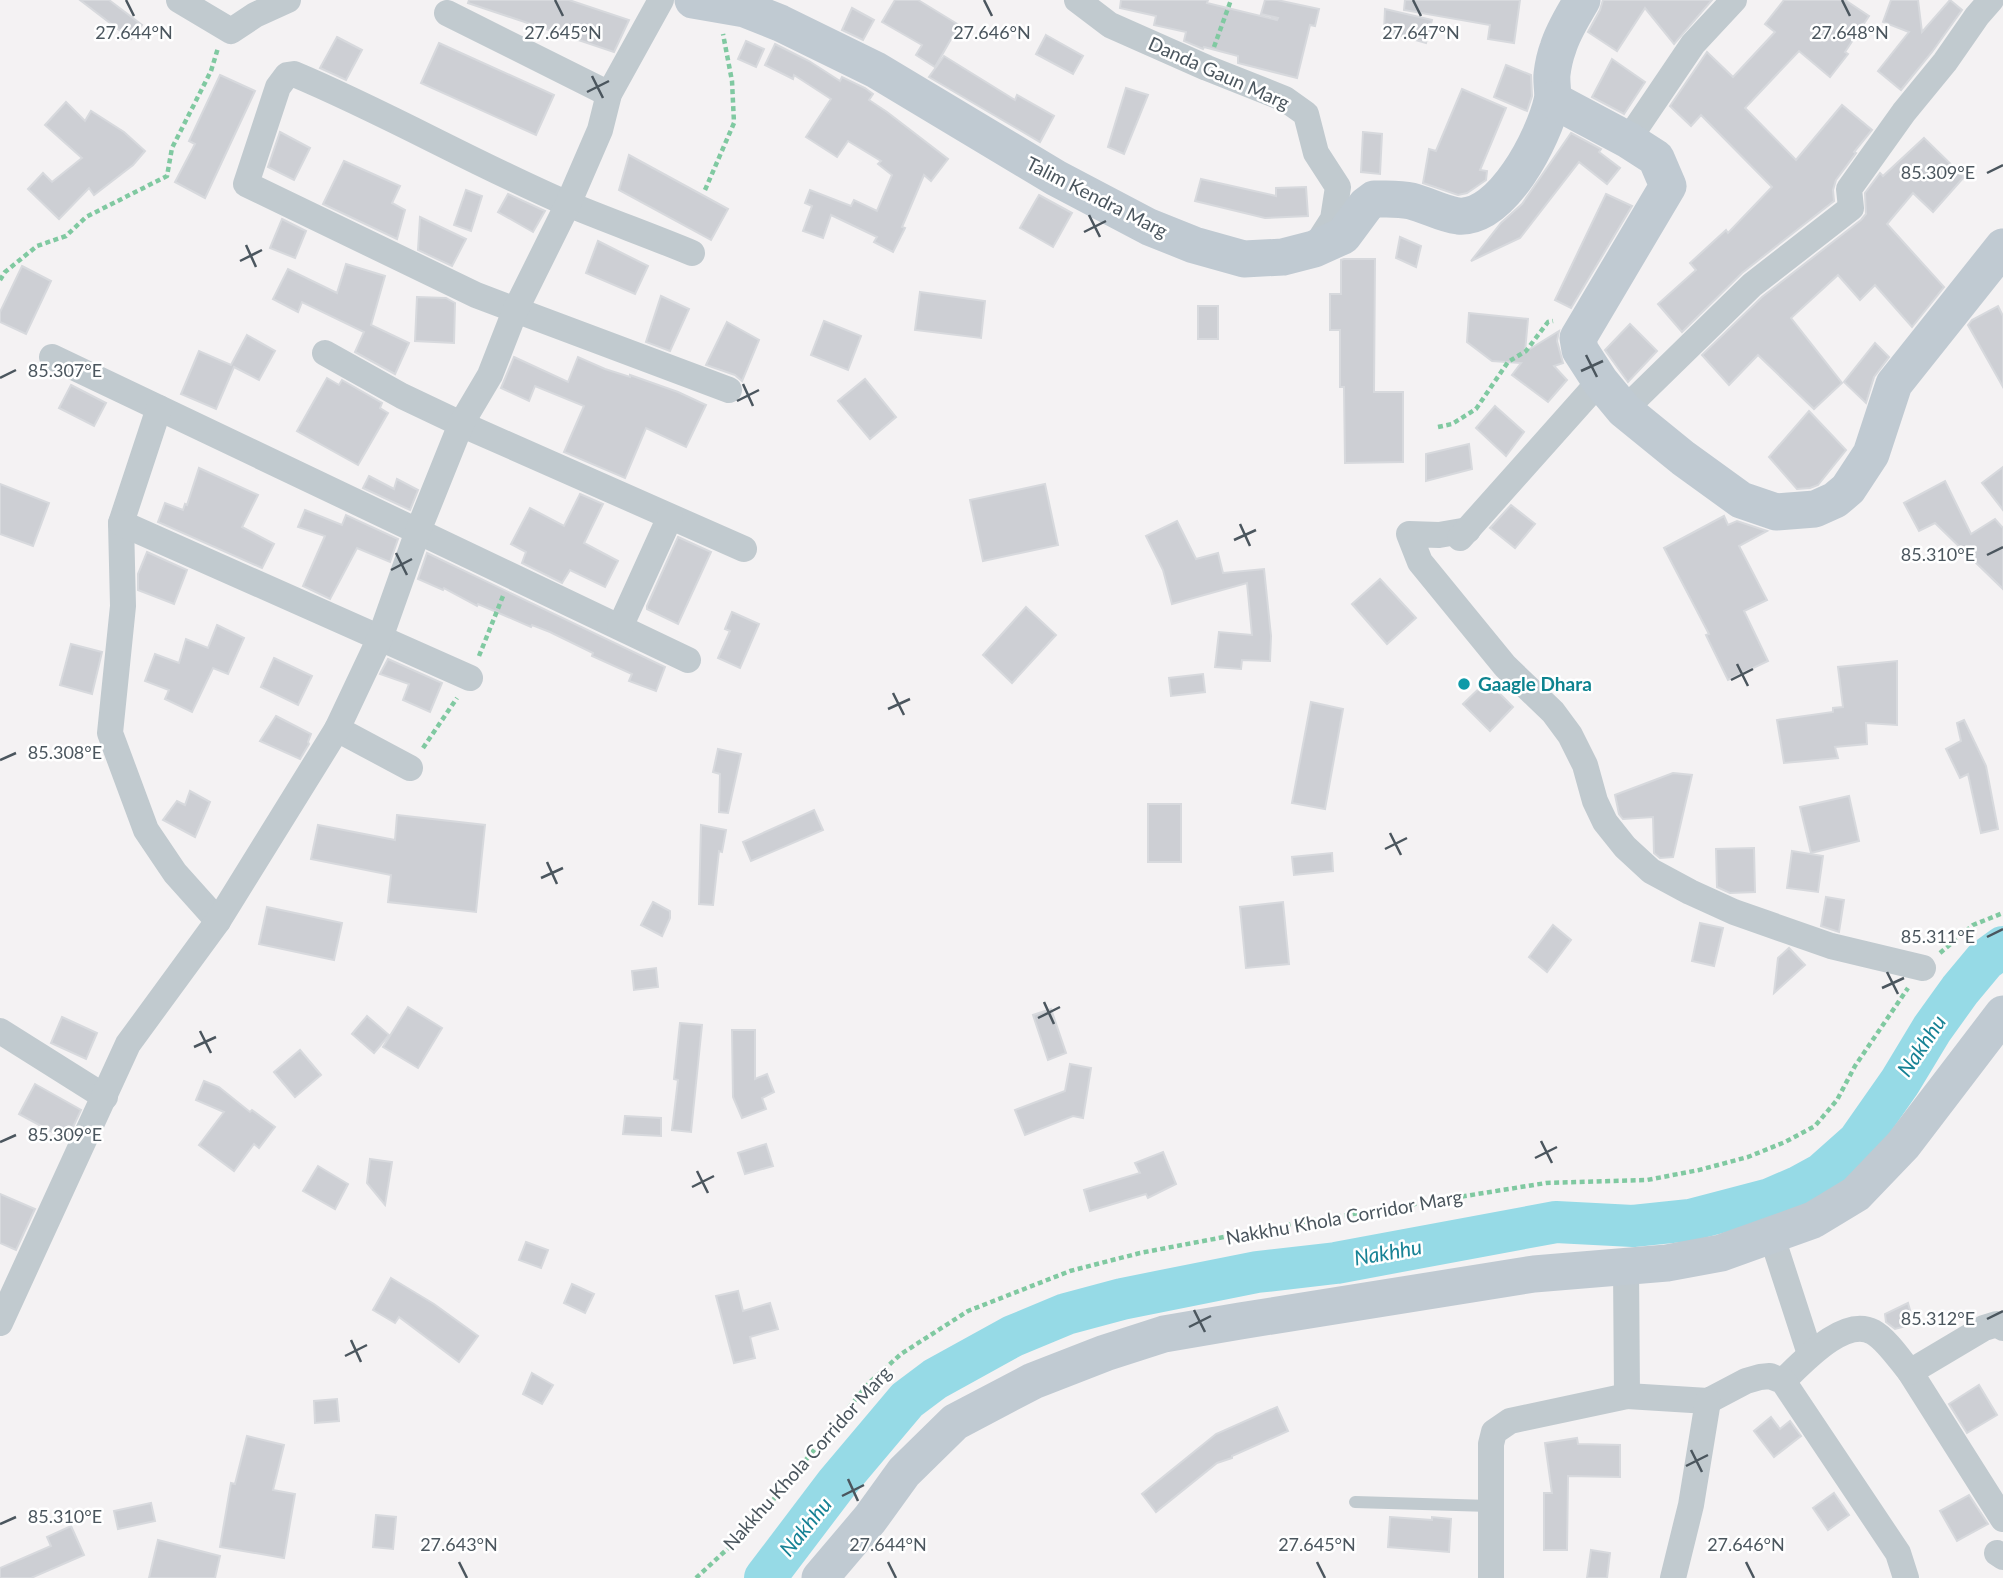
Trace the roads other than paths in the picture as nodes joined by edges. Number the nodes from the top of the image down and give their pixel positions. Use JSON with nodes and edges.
{"nodes":[{"id":1,"x":179,"y":0,"type":"edge"},
{"id":2,"x":288,"y":0,"type":"edge"},
{"id":3,"x":661,"y":0,"type":"edge"},
{"id":4,"x":1077,"y":0,"type":"edge"},
{"id":5,"x":1582,"y":0,"type":"edge"},
{"id":6,"x":1734,"y":0,"type":"edge"},
{"id":7,"x":1991,"y":0,"type":"edge"},
{"id":8,"x":706,"y":3,"type":"edge"},
{"id":9,"x":447,"y":13,"type":"dead end"},
{"id":10,"x":609,"y":94,"type":"junction"},
{"id":11,"x":1553,"y":100,"type":"junction"},
{"id":12,"x":1628,"y":140,"type":"junction"},
{"id":13,"x":568,"y":204,"type":"junction"},
{"id":14,"x":2003,"y":247,"type":"edge"},
{"id":15,"x":1314,"y":249,"type":"junction"},
{"id":16,"x":692,"y":253,"type":"dead end"},
{"id":17,"x":514,"y":311,"type":"junction"},
{"id":18,"x":325,"y":353,"type":"dead end"},
{"id":19,"x":52,"y":356,"type":"dead end"},
{"id":20,"x":1600,"y":381,"type":"junction"},
{"id":21,"x":729,"y":390,"type":"dead end"},
{"id":22,"x":159,"y":408,"type":"junction"},
{"id":23,"x":1625,"y":410,"type":"junction"},
{"id":24,"x":461,"y":424,"type":"junction"},
{"id":25,"x":670,"y":517,"type":"junction"},
{"id":26,"x":121,"y":523,"type":"junction"},
{"id":27,"x":418,"y":531,"type":"junction"},
{"id":28,"x":744,"y":549,"type":"dead end"},
{"id":29,"x":620,"y":627,"type":"junction"},
{"id":30,"x":380,"y":638,"type":"junction"},
{"id":31,"x":688,"y":660,"type":"dead end"},
{"id":32,"x":470,"y":678,"type":"dead end"},
{"id":33,"x":337,"y":729,"type":"junction"},
{"id":34,"x":410,"y":768,"type":"dead end"},
{"id":35,"x":218,"y":921,"type":"junction"},
{"id":36,"x":1923,"y":968,"type":"road end"},
{"id":37,"x":2003,"y":1014,"type":"edge"},
{"id":38,"x":2,"y":1039,"type":"edge"},
{"id":39,"x":105,"y":1097,"type":"junction"},
{"id":40,"x":1771,"y":1234,"type":"junction"},
{"id":41,"x":1626,"y":1267,"type":"junction"},
{"id":42,"x":0,"y":1323,"type":"edge"},
{"id":43,"x":2000,"y":1326,"type":"edge"},
{"id":44,"x":1810,"y":1354,"type":"junction"},
{"id":45,"x":1910,"y":1372,"type":"junction"},
{"id":46,"x":1783,"y":1381,"type":"junction"},
{"id":47,"x":1627,"y":1396,"type":"junction"},
{"id":48,"x":1708,"y":1401,"type":"junction"},
{"id":49,"x":1355,"y":1502,"type":"dead end"},
{"id":50,"x":1490,"y":1506,"type":"junction"},
{"id":51,"x":2003,"y":1519,"type":"edge"},
{"id":52,"x":820,"y":1578,"type":"edge"},
{"id":53,"x":1491,"y":1578,"type":"edge"},
{"id":54,"x":1673,"y":1578,"type":"edge"},
{"id":55,"x":1906,"y":1578,"type":"edge"}],
"edges":[{"from":1,"to":2,"type":"street"},
{"from":3,"to":10,"type":"street"},
{"from":4,"to":15,"type":"street","name":"Danda Gaun Marg"},
{"from":5,"to":11,"type":"street","name":"Talim Kendra Marg"},
{"from":6,"to":12,"type":"street"},
{"from":7,"to":23,"type":"street"},
{"from":8,"to":15,"type":"street","name":"Talim Kendra Marg"},
{"from":9,"to":10,"type":"street"},
{"from":10,"to":13,"type":"street"},
{"from":11,"to":12,"type":"street"},
{"from":11,"to":15,"type":"street","name":"Talim Kendra Marg"},
{"from":12,"to":20,"type":"street"},
{"from":13,"to":16,"type":"street"},
{"from":13,"to":17,"type":"street"},
{"from":13,"to":17,"type":"street"},
{"from":14,"to":23,"type":"street"},
{"from":17,"to":21,"type":"street"},
{"from":17,"to":24,"type":"street"},
{"from":18,"to":24,"type":"street"},
{"from":19,"to":22,"type":"street"},
{"from":20,"to":23,"type":"street"},
{"from":20,"to":36,"type":"street"},
{"from":22,"to":26,"type":"street"},
{"from":22,"to":27,"type":"street"},
{"from":24,"to":25,"type":"street"},
{"from":24,"to":27,"type":"street"},
{"from":25,"to":28,"type":"street"},
{"from":25,"to":29,"type":"street"},
{"from":26,"to":30,"type":"street"},
{"from":26,"to":35,"type":"street"},
{"from":27,"to":29,"type":"street"},
{"from":27,"to":30,"type":"street"},
{"from":29,"to":31,"type":"street"},
{"from":30,"to":32,"type":"street"},
{"from":30,"to":33,"type":"street"},
{"from":33,"to":34,"type":"street"},
{"from":33,"to":35,"type":"street"},
{"from":35,"to":39,"type":"street"},
{"from":37,"to":40,"type":"street"},
{"from":38,"to":39,"type":"street"},
{"from":39,"to":42,"type":"street"},
{"from":40,"to":41,"type":"street"},
{"from":40,"to":44,"type":"street"},
{"from":41,"to":47,"type":"street"},
{"from":41,"to":52,"type":"street"},
{"from":43,"to":45,"type":"street"},
{"from":44,"to":45,"type":"street"},
{"from":44,"to":46,"type":"street"},
{"from":45,"to":51,"type":"street"},
{"from":46,"to":48,"type":"street"},
{"from":46,"to":55,"type":"street"},
{"from":47,"to":48,"type":"street"},
{"from":47,"to":50,"type":"street"},
{"from":48,"to":54,"type":"street"},
{"from":49,"to":50,"type":"lane"},
{"from":50,"to":53,"type":"street"}]}
